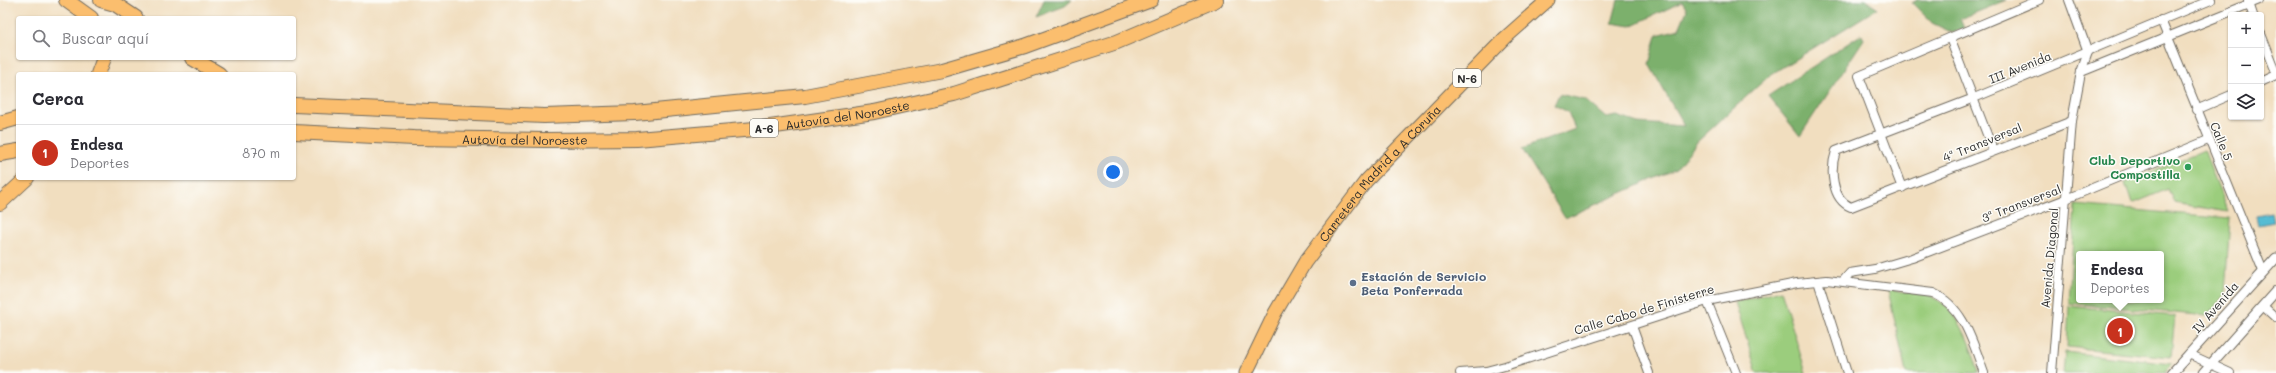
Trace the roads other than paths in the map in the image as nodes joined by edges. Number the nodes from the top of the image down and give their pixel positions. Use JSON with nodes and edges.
{"nodes":[{"id":1,"x":66,"y":0,"type":"edge"},
{"id":2,"x":101,"y":0,"type":"edge"},
{"id":3,"x":1151,"y":0,"type":"edge"},
{"id":4,"x":1216,"y":0,"type":"edge"},
{"id":5,"x":1548,"y":0,"type":"edge"},
{"id":6,"x":2040,"y":0,"type":"edge"},
{"id":7,"x":2069,"y":0,"type":"edge"},
{"id":8,"x":2211,"y":0,"type":"edge"},
{"id":9,"x":2259,"y":0,"type":"edge"},
{"id":10,"x":2248,"y":2,"type":"edge"},
{"id":11,"x":2253,"y":12,"type":"edge"},
{"id":12,"x":88,"y":16,"type":"edge"},
{"id":13,"x":133,"y":16,"type":"edge"},
{"id":14,"x":2161,"y":20,"type":"junction"},
{"id":15,"x":2168,"y":37,"type":"junction"},
{"id":16,"x":1950,"y":38,"type":"junction"},
{"id":17,"x":2264,"y":42,"type":"edge"},
{"id":18,"x":2088,"y":52,"type":"junction"},
{"id":19,"x":103,"y":60,"type":"edge"},
{"id":20,"x":195,"y":60,"type":"edge"},
{"id":21,"x":99,"y":72,"type":"edge"},
{"id":22,"x":216,"y":72,"type":"edge"},
{"id":23,"x":2081,"y":72,"type":"junction"},
{"id":24,"x":2276,"y":72,"type":"edge"},
{"id":25,"x":2276,"y":76,"type":"edge"},
{"id":26,"x":2264,"y":81,"type":"edge"},
{"id":27,"x":296,"y":96,"type":"edge"},
{"id":28,"x":2228,"y":96,"type":"edge"},
{"id":29,"x":1974,"y":98,"type":"junction"},
{"id":30,"x":296,"y":105,"type":"edge"},
{"id":31,"x":2196,"y":110,"type":"junction"},
{"id":32,"x":613,"y":113,"type":"junction"},
{"id":33,"x":16,"y":119,"type":"edge"},
{"id":34,"x":2072,"y":121,"type":"junction"},
{"id":35,"x":0,"y":123,"type":"edge"},
{"id":36,"x":16,"y":126,"type":"edge"},
{"id":37,"x":0,"y":129,"type":"edge"},
{"id":38,"x":296,"y":132,"type":"edge"},
{"id":39,"x":1881,"y":133,"type":"junction"},
{"id":40,"x":296,"y":136,"type":"edge"},
{"id":41,"x":414,"y":138,"type":"junction"},
{"id":42,"x":2208,"y":140,"type":"junction"},
{"id":43,"x":1994,"y":150,"type":"junction"},
{"id":44,"x":16,"y":151,"type":"edge"},
{"id":45,"x":0,"y":154,"type":"edge"},
{"id":46,"x":25,"y":180,"type":"edge"},
{"id":47,"x":1902,"y":188,"type":"junction"},
{"id":48,"x":2066,"y":199,"type":"junction"},
{"id":49,"x":0,"y":203,"type":"edge"},
{"id":50,"x":1846,"y":206,"type":"joint"},
{"id":51,"x":2276,"y":258,"type":"edge"},
{"id":52,"x":2263,"y":271,"type":"junction"},
{"id":53,"x":1818,"y":281,"type":"junction"},
{"id":54,"x":1843,"y":281,"type":"junction"},
{"id":55,"x":2276,"y":291,"type":"edge"},
{"id":56,"x":1707,"y":301,"type":"junction"},
{"id":57,"x":2263,"y":306,"type":"junction"},
{"id":58,"x":2276,"y":318,"type":"edge"},
{"id":59,"x":1632,"y":326,"type":"junction"},
{"id":60,"x":2192,"y":355,"type":"junction"},
{"id":61,"x":2210,"y":364,"type":"junction"},
{"id":62,"x":1486,"y":372,"type":"edge"},
{"id":63,"x":1844,"y":372,"type":"edge"},
{"id":64,"x":2051,"y":372,"type":"edge"},
{"id":65,"x":1246,"y":373,"type":"edge"},
{"id":66,"x":1460,"y":373,"type":"edge"},
{"id":67,"x":1648,"y":373,"type":"edge"},
{"id":68,"x":1736,"y":373,"type":"edge"},
{"id":69,"x":1984,"y":373,"type":"edge"},
{"id":70,"x":2172,"y":373,"type":"edge"},
{"id":71,"x":2204,"y":373,"type":"edge"},
{"id":72,"x":2230,"y":373,"type":"edge"}],
"edges":[{"from":1,"to":12,"type":"highway"},
{"from":2,"to":13,"type":"highway"},
{"from":3,"to":32,"type":"highway","name":"Autovía del Noroeste","number":"A-6"},
{"from":4,"to":41,"type":"highway","name":"Autovía del Noroeste","number":"A-6"},
{"from":5,"to":65,"type":"highway","name":"Carretera Madrid a A Coruña","number":"N-6"},
{"from":6,"to":16,"type":"street"},
{"from":7,"to":18,"type":"street"},
{"from":8,"to":14,"type":"street","name":"III Avenida"},
{"from":9,"to":10,"type":"street"},
{"from":10,"to":11,"type":"street"},
{"from":10,"to":15,"type":"street"},
{"from":14,"to":15,"type":"street","name":"Calle 5"},
{"from":14,"to":18,"type":"street","name":"III Avenida"},
{"from":15,"to":23,"type":"street"},
{"from":15,"to":31,"type":"street","name":"Calle 5"},
{"from":16,"to":29,"type":"street"},
{"from":16,"to":39,"type":"street"},
{"from":17,"to":24,"type":"street"},
{"from":18,"to":23,"type":"street","name":"Avenida Diagonal"},
{"from":18,"to":29,"type":"street","name":"III Avenida"},
{"from":19,"to":21,"type":"highway"},
{"from":20,"to":22,"type":"highway"},
{"from":23,"to":34,"type":"street","name":"Avenida Diagonal"},
{"from":25,"to":26,"type":"street"},
{"from":27,"to":32,"type":"highway"},
{"from":28,"to":31,"type":"street"},
{"from":29,"to":39,"type":"street","name":"III Avenida"},
{"from":29,"to":43,"type":"street"},
{"from":30,"to":32,"type":"highway","name":"Autovía del Noroeste","number":"A-6"},
{"from":31,"to":42,"type":"street","name":"Calle 5"},
{"from":33,"to":35,"type":"highway"},
{"from":34,"to":43,"type":"street","name":"4ª Transversal"},
{"from":34,"to":48,"type":"street","name":"Avenida Diagonal"},
{"from":36,"to":37,"type":"highway"},
{"from":38,"to":41,"type":"highway","name":"Autovía del Noroeste","number":"A-6"},
{"from":39,"to":47,"type":"street"},
{"from":39,"to":50,"type":"street","name":"III Avenida"},
{"from":40,"to":41,"type":"highway"},
{"from":42,"to":48,"type":"street","name":"3ª Transversal"},
{"from":42,"to":52,"type":"street","name":"Calle 5"},
{"from":43,"to":47,"type":"street","name":"4ª Transversal"},
{"from":44,"to":45,"type":"highway"},
{"from":46,"to":49,"type":"highway"},
{"from":47,"to":50,"type":"street","name":"4ª Transversal"},
{"from":48,"to":54,"type":"street","name":"3ª Transversal"},
{"from":48,"to":64,"type":"street","name":"Avenida Diagonal"},
{"from":51,"to":52,"type":"street","name":"IV Avenida"},
{"from":52,"to":60,"type":"street","name":"IV Avenida"},
{"from":53,"to":54,"type":"street","name":"Calle Cabo de Finisterre"},
{"from":53,"to":56,"type":"street","name":"Calle Cabo de Finisterre"},
{"from":53,"to":63,"type":"street"},
{"from":54,"to":69,"type":"street","name":"Calle Cabo de Finisterre"},
{"from":55,"to":57,"type":"street"},
{"from":56,"to":59,"type":"street","name":"Calle Cabo de Finisterre"},
{"from":56,"to":68,"type":"street"},
{"from":57,"to":58,"type":"street"},
{"from":57,"to":61,"type":"street"},
{"from":59,"to":62,"type":"street","name":"Calle Cabo de Finisterre"},
{"from":59,"to":67,"type":"street"},
{"from":60,"to":61,"type":"street"},
{"from":60,"to":70,"type":"street","name":"IV Avenida"},
{"from":61,"to":71,"type":"street"},
{"from":61,"to":72,"type":"street"},
{"from":62,"to":66,"type":"street","name":"Calle Cabo de Finisterre"}]}
